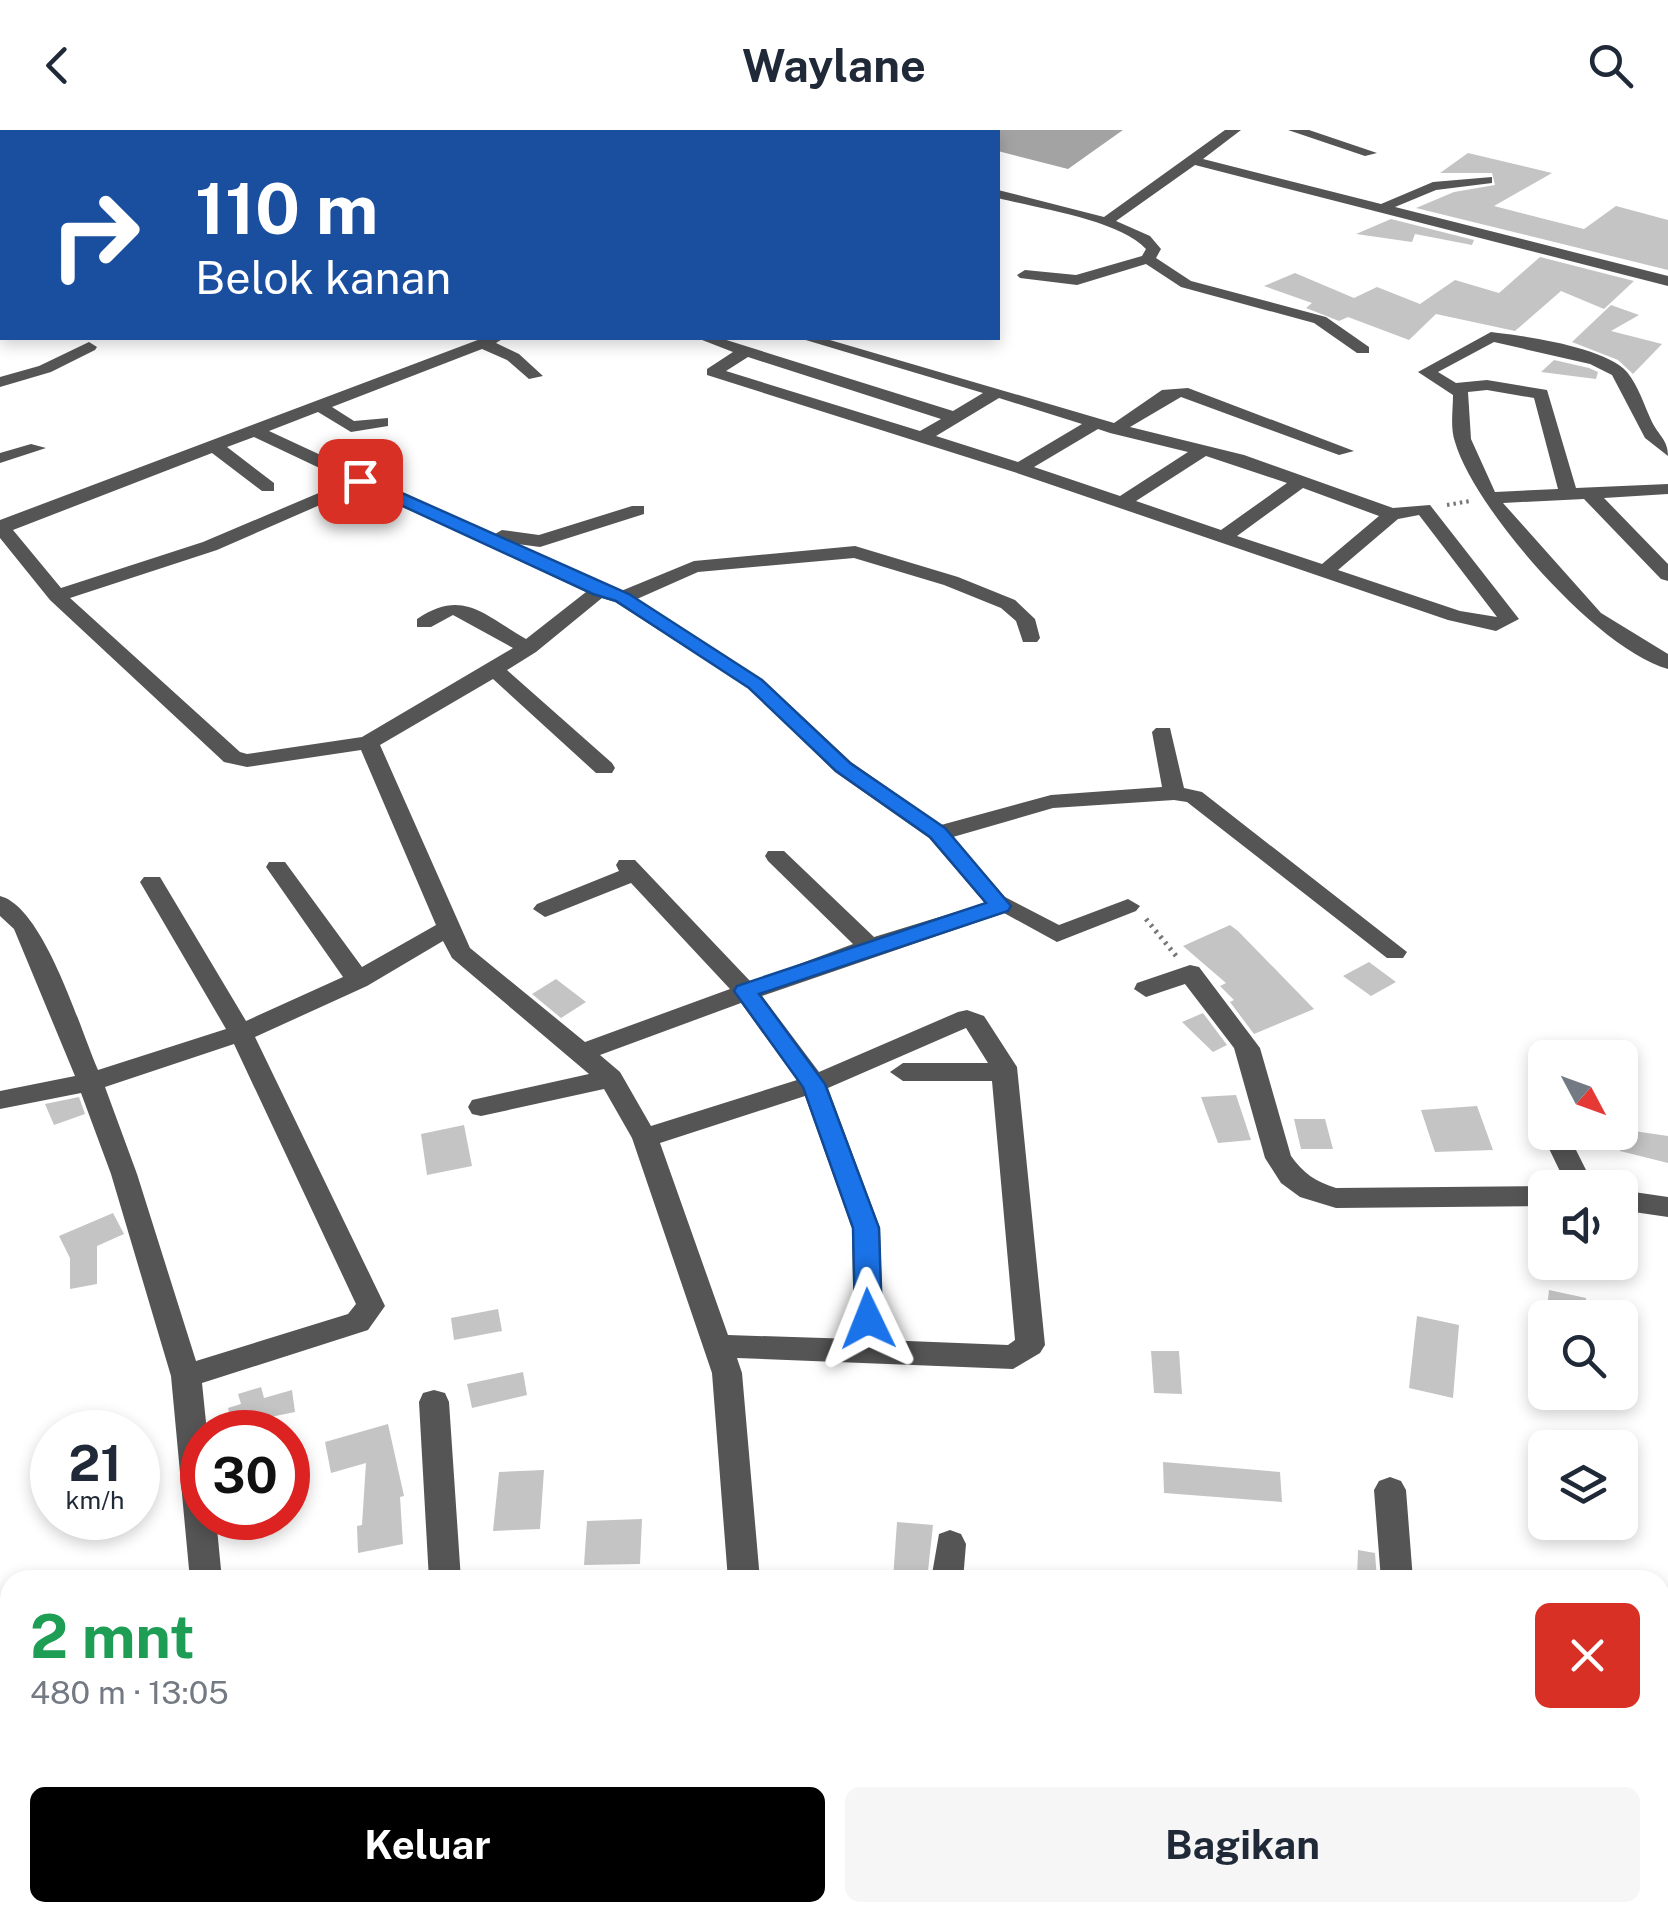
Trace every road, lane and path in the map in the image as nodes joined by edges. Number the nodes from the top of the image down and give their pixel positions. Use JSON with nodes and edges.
{"nodes":[{"id":1,"x":1234,"y":130,"type":"edge"},
{"id":2,"x":1295,"y":130,"type":"edge"},
{"id":3,"x":1370,"y":153,"type":"dead end"},
{"id":4,"x":1196,"y":161,"type":"junction"},
{"id":5,"x":1487,"y":180,"type":"dead end"},
{"id":6,"x":1000,"y":195,"type":"edge"},
{"id":7,"x":1382,"y":209,"type":"junction"},
{"id":8,"x":1106,"y":222,"type":"junction"},
{"id":9,"x":1148,"y":258,"type":"junction"},
{"id":10,"x":1025,"y":275,"type":"dead end"},
{"id":11,"x":1668,"y":281,"type":"edge"},
{"id":12,"x":489,"y":340,"type":"edge"},
{"id":13,"x":711,"y":340,"type":"edge"},
{"id":14,"x":814,"y":340,"type":"edge"},
{"id":15,"x":89,"y":348,"type":"dead end"},
{"id":16,"x":1363,"y":350,"type":"dead end"},
{"id":17,"x":745,"y":352,"type":"junction"},
{"id":18,"x":885,"y":359,"type":"junction"},
{"id":19,"x":535,"y":376,"type":"dead end"},
{"id":20,"x":0,"y":382,"type":"edge"},
{"id":21,"x":844,"y":383,"type":"junction"},
{"id":22,"x":1453,"y":388,"type":"junction"},
{"id":23,"x":998,"y":392,"type":"junction"},
{"id":24,"x":808,"y":404,"type":"junction"},
{"id":25,"x":321,"y":407,"type":"junction"},
{"id":26,"x":953,"y":417,"type":"junction"},
{"id":27,"x":382,"y":422,"type":"dead end"},
{"id":28,"x":1096,"y":423,"type":"junction"},
{"id":29,"x":1116,"y":429,"type":"junction"},
{"id":30,"x":257,"y":432,"type":"junction"},
{"id":31,"x":922,"y":436,"type":"junction"},
{"id":32,"x":216,"y":447,"type":"junction"},
{"id":33,"x":37,"y":448,"type":"dead end"},
{"id":34,"x":1202,"y":450,"type":"junction"},
{"id":35,"x":1668,"y":450,"type":"edge"},
{"id":36,"x":1345,"y":451,"type":"dead end"},
{"id":37,"x":0,"y":458,"type":"edge"},
{"id":38,"x":1020,"y":468,"type":"junction"},
{"id":39,"x":360,"y":481,"type":"junction"},
{"id":40,"x":1298,"y":483,"type":"junction"},
{"id":41,"x":268,"y":488,"type":"dead end"},
{"id":42,"x":1668,"y":489,"type":"edge"},
{"id":43,"x":1569,"y":495,"type":"junction"},
{"id":44,"x":1590,"y":495,"type":"junction"},
{"id":45,"x":1489,"y":498,"type":"junction"},
{"id":46,"x":1123,"y":502,"type":"junction"},
{"id":47,"x":1424,"y":509,"type":"junction"},
{"id":48,"x":638,"y":510,"type":"dead end"},
{"id":49,"x":1392,"y":514,"type":"junction"},
{"id":50,"x":1,"y":527,"type":"edge"},
{"id":51,"x":856,"y":532,"type":"dead end"},
{"id":52,"x":170,"y":535,"type":"dead end"},
{"id":53,"x":1224,"y":536,"type":"junction"},
{"id":54,"x":482,"y":538,"type":"junction"},
{"id":55,"x":846,"y":552,"type":"junction"},
{"id":56,"x":188,"y":553,"type":"junction"},
{"id":57,"x":1326,"y":571,"type":"junction"},
{"id":58,"x":1668,"y":574,"type":"edge"},
{"id":59,"x":611,"y":594,"type":"junction"},
{"id":60,"x":57,"y":596,"type":"junction"},
{"id":61,"x":424,"y":623,"type":"dead end"},
{"id":62,"x":1030,"y":638,"type":"dead end"},
{"id":63,"x":529,"y":648,"type":"junction"},
{"id":64,"x":1668,"y":664,"type":"edge"},
{"id":65,"x":496,"y":671,"type":"junction"},
{"id":66,"x":1163,"y":732,"type":"dead end"},
{"id":67,"x":368,"y":743,"type":"junction"},
{"id":68,"x":604,"y":768,"type":"dead end"},
{"id":69,"x":1174,"y":794,"type":"junction"},
{"id":70,"x":938,"y":832,"type":"junction"},
{"id":71,"x":776,"y":856,"type":"dead end"},
{"id":72,"x":277,"y":868,"type":"dead end"},
{"id":73,"x":152,"y":882,"type":"dead end"},
{"id":74,"x":0,"y":903,"type":"edge"},
{"id":75,"x":1000,"y":906,"type":"junction"},
{"id":76,"x":1128,"y":906,"type":"joint"},
{"id":77,"x":545,"y":909,"type":"dead end"},
{"id":78,"x":448,"y":928,"type":"junction"},
{"id":79,"x":870,"y":946,"type":"junction"},
{"id":80,"x":1395,"y":952,"type":"dead end"},
{"id":81,"x":1190,"y":973,"type":"junction"},
{"id":82,"x":358,"y":980,"type":"junction"},
{"id":83,"x":1146,"y":989,"type":"dead end"},
{"id":84,"x":745,"y":991,"type":"junction"},
{"id":85,"x":241,"y":1033,"type":"junction"},
{"id":86,"x":581,"y":1053,"type":"junction"},
{"id":87,"x":904,"y":1072,"type":"dead end"},
{"id":88,"x":1004,"y":1072,"type":"junction"},
{"id":89,"x":611,"y":1078,"type":"junction"},
{"id":90,"x":90,"y":1082,"type":"junction"},
{"id":91,"x":814,"y":1084,"type":"junction"},
{"id":92,"x":0,"y":1100,"type":"edge"},
{"id":93,"x":481,"y":1106,"type":"dead end"},
{"id":94,"x":644,"y":1138,"type":"junction"},
{"id":95,"x":1528,"y":1196,"type":"edge"},
{"id":96,"x":1638,"y":1203,"type":"edge"},
{"id":97,"x":1668,"y":1207,"type":"edge"},
{"id":98,"x":717,"y":1346,"type":"junction"},
{"id":99,"x":869,"y":1350,"type":"junction"},
{"id":100,"x":186,"y":1376,"type":"junction"},
{"id":101,"x":434,"y":1402,"type":"dead end"},
{"id":102,"x":1390,"y":1490,"type":"dead end"},
{"id":103,"x":950,"y":1544,"type":"dead end"},
{"id":104,"x":205,"y":1570,"type":"edge"},
{"id":105,"x":444,"y":1570,"type":"edge"},
{"id":106,"x":743,"y":1570,"type":"edge"},
{"id":107,"x":947,"y":1570,"type":"edge"},
{"id":108,"x":1396,"y":1570,"type":"edge"}],
"edges":[{"from":1,"to":4,"type":"street"},
{"from":2,"to":3,"type":"street"},
{"from":4,"to":7,"type":"street"},
{"from":4,"to":8,"type":"street"},
{"from":5,"to":7,"type":"street"},
{"from":6,"to":8,"type":"street"},
{"from":7,"to":11,"type":"street"},
{"from":8,"to":9,"type":"street"},
{"from":9,"to":10,"type":"street"},
{"from":9,"to":16,"type":"street"},
{"from":12,"to":19,"type":"street"},
{"from":12,"to":25,"type":"street"},
{"from":13,"to":17,"type":"street"},
{"from":14,"to":18,"type":"street"},
{"from":15,"to":20,"type":"street"},
{"from":17,"to":21,"type":"street"},
{"from":17,"to":24,"type":"street"},
{"from":18,"to":21,"type":"street"},
{"from":18,"to":23,"type":"street"},
{"from":21,"to":24,"type":"street"},
{"from":21,"to":26,"type":"street"},
{"from":22,"to":35,"type":"street"},
{"from":22,"to":43,"type":"street"},
{"from":22,"to":45,"type":"street"},
{"from":23,"to":26,"type":"street"},
{"from":23,"to":28,"type":"street"},
{"from":24,"to":31,"type":"street"},
{"from":25,"to":27,"type":"street"},
{"from":25,"to":30,"type":"street"},
{"from":26,"to":31,"type":"street"},
{"from":28,"to":29,"type":"street"},
{"from":28,"to":38,"type":"street"},
{"from":29,"to":34,"type":"street"},
{"from":29,"to":36,"type":"street"},
{"from":30,"to":32,"type":"street"},
{"from":30,"to":39,"type":"street"},
{"from":31,"to":38,"type":"street"},
{"from":32,"to":41,"type":"street"},
{"from":32,"to":50,"type":"street"},
{"from":33,"to":37,"type":"street"},
{"from":34,"to":40,"type":"street"},
{"from":34,"to":46,"type":"street"},
{"from":38,"to":46,"type":"street"},
{"from":39,"to":54,"type":"street"},
{"from":39,"to":56,"type":"street"},
{"from":40,"to":49,"type":"street"},
{"from":40,"to":53,"type":"street"},
{"from":42,"to":44,"type":"street"},
{"from":43,"to":44,"type":"street"},
{"from":43,"to":45,"type":"street"},
{"from":44,"to":58,"type":"street"},
{"from":45,"to":47,"type":"path"},
{"from":45,"to":64,"type":"street"},
{"from":46,"to":53,"type":"street"},
{"from":47,"to":49,"type":"street"},
{"from":47,"to":57,"type":"street"},
{"from":48,"to":54,"type":"street"},
{"from":49,"to":57,"type":"street"},
{"from":50,"to":60,"type":"street"},
{"from":51,"to":55,"type":"street"},
{"from":52,"to":56,"type":"street"},
{"from":53,"to":57,"type":"street"},
{"from":54,"to":59,"type":"street"},
{"from":55,"to":59,"type":"street"},
{"from":55,"to":62,"type":"street"},
{"from":56,"to":60,"type":"street"},
{"from":59,"to":63,"type":"street"},
{"from":59,"to":70,"type":"street"},
{"from":60,"to":67,"type":"street"},
{"from":61,"to":63,"type":"street"},
{"from":63,"to":65,"type":"street"},
{"from":65,"to":67,"type":"street"},
{"from":65,"to":68,"type":"street"},
{"from":66,"to":69,"type":"street"},
{"from":67,"to":78,"type":"street"},
{"from":69,"to":70,"type":"street"},
{"from":69,"to":80,"type":"street"},
{"from":70,"to":75,"type":"street"},
{"from":71,"to":79,"type":"street"},
{"from":72,"to":82,"type":"street"},
{"from":73,"to":85,"type":"street"},
{"from":74,"to":90,"type":"street"},
{"from":75,"to":76,"type":"street"},
{"from":75,"to":79,"type":"street"},
{"from":76,"to":81,"type":"path"},
{"from":77,"to":84,"type":"street"},
{"from":78,"to":82,"type":"street"},
{"from":78,"to":86,"type":"street"},
{"from":79,"to":84,"type":"street"},
{"from":81,"to":83,"type":"street"},
{"from":81,"to":95,"type":"street"},
{"from":82,"to":85,"type":"street"},
{"from":84,"to":86,"type":"street"},
{"from":84,"to":91,"type":"street"},
{"from":85,"to":90,"type":"street"},
{"from":85,"to":100,"type":"street"},
{"from":86,"to":89,"type":"street"},
{"from":87,"to":88,"type":"street"},
{"from":88,"to":91,"type":"street"},
{"from":88,"to":99,"type":"street"},
{"from":89,"to":93,"type":"street"},
{"from":89,"to":94,"type":"street"},
{"from":90,"to":92,"type":"street"},
{"from":90,"to":100,"type":"street"},
{"from":91,"to":94,"type":"street"},
{"from":91,"to":99,"type":"street"},
{"from":94,"to":98,"type":"street"},
{"from":96,"to":97,"type":"street"},
{"from":98,"to":99,"type":"street"},
{"from":98,"to":106,"type":"street"},
{"from":100,"to":104,"type":"street"},
{"from":101,"to":105,"type":"street"},
{"from":102,"to":108,"type":"street"},
{"from":103,"to":107,"type":"street"}]}
